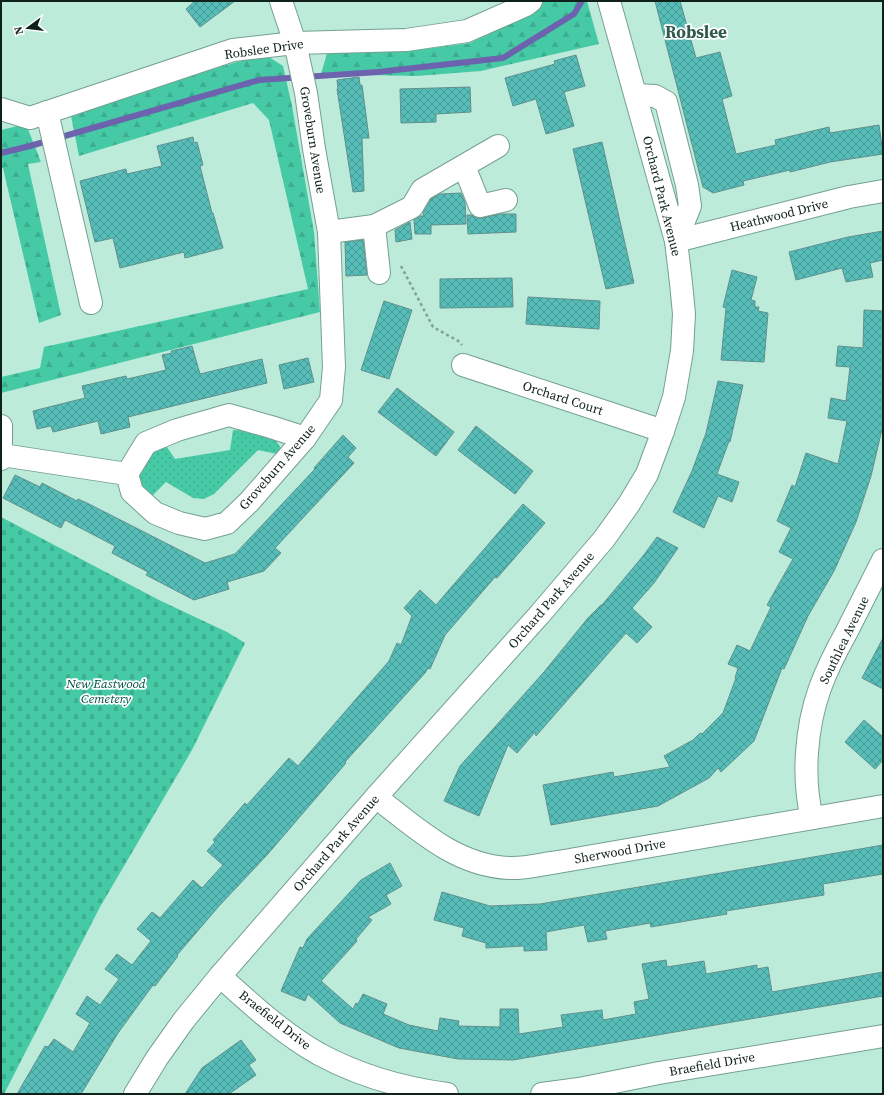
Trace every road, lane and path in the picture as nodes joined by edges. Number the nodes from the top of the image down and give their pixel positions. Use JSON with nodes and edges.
{"nodes":[{"id":1,"x":281,"y":1,"type":"edge"},
{"id":2,"x":531,"y":1,"type":"edge"},
{"id":3,"x":609,"y":1,"type":"edge"},
{"id":4,"x":295,"y":43,"type":"junction"},
{"id":5,"x":1,"y":109,"type":"edge"},
{"id":6,"x":47,"y":112,"type":"junction"},
{"id":7,"x":498,"y":146,"type":"dead end"},
{"id":8,"x":464,"y":166,"type":"junction"},
{"id":9,"x":883,"y":191,"type":"edge"},
{"id":10,"x":506,"y":200,"type":"dead end"},
{"id":11,"x":374,"y":226,"type":"junction"},
{"id":12,"x":329,"y":232,"type":"junction"},
{"id":13,"x":676,"y":242,"type":"junction"},
{"id":14,"x":378,"y":263,"type":"joint"},
{"id":15,"x":91,"y":303,"type":"dead end"},
{"id":16,"x":463,"y":366,"type":"joint"},
{"id":17,"x":1,"y":426,"type":"edge"},
{"id":18,"x":663,"y":431,"type":"junction"},
{"id":19,"x":305,"y":438,"type":"junction"},
{"id":20,"x":1,"y":457,"type":"edge"},
{"id":21,"x":127,"y":474,"type":"junction"},
{"id":22,"x":883,"y":560,"type":"edge"},
{"id":23,"x":376,"y":797,"type":"junction"},
{"id":24,"x":883,"y":806,"type":"edge"},
{"id":25,"x":812,"y":818,"type":"junction"},
{"id":26,"x":220,"y":976,"type":"junction"},
{"id":27,"x":883,"y":1036,"type":"edge"},
{"id":28,"x":396,"y":1089,"type":"edge"},
{"id":29,"x":135,"y":1094,"type":"edge"},
{"id":30,"x":447,"y":1094,"type":"edge"},
{"id":31,"x":542,"y":1094,"type":"edge"}],
"edges":[{"from":1,"to":4,"type":"street","name":"Groveburn Avenue"},
{"from":2,"to":4,"type":"street","name":"Robslee Drive"},
{"from":3,"to":13,"type":"street","name":"Orchard Park Avenue"},
{"from":4,"to":6,"type":"street","name":"Robslee Drive"},
{"from":4,"to":12,"type":"street","name":"Groveburn Avenue"},
{"from":5,"to":6,"type":"street","name":"Robslee Drive"},
{"from":6,"to":15,"type":"street"},
{"from":7,"to":8,"type":"street"},
{"from":8,"to":10,"type":"street"},
{"from":8,"to":11,"type":"street"},
{"from":9,"to":13,"type":"street","name":"Heathwood Drive"},
{"from":11,"to":12,"type":"street"},
{"from":11,"to":14,"type":"street"},
{"from":12,"to":19,"type":"street","name":"Groveburn Avenue"},
{"from":13,"to":18,"type":"street","name":"Orchard Park Avenue"},
{"from":14,"to":16,"type":"path"},
{"from":16,"to":18,"type":"street","name":"Orchard Court"},
{"from":17,"to":20,"type":"street"},
{"from":18,"to":23,"type":"street","name":"Orchard Park Avenue"},
{"from":19,"to":21,"type":"street"},
{"from":19,"to":21,"type":"street","name":"Groveburn Avenue"},
{"from":20,"to":21,"type":"street"},
{"from":22,"to":25,"type":"street","name":"Southlea Avenue"},
{"from":23,"to":25,"type":"street","name":"Sherwood Drive"},
{"from":23,"to":26,"type":"street","name":"Orchard Park Avenue"},
{"from":24,"to":25,"type":"street","name":"Sherwood Drive"},
{"from":26,"to":28,"type":"street","name":"Braefield Drive"},
{"from":26,"to":29,"type":"street","name":"Orchard Park Avenue"},
{"from":27,"to":31,"type":"street","name":"Braefield Drive"},
{"from":28,"to":30,"type":"street","name":"Braefield Drive"}]}
